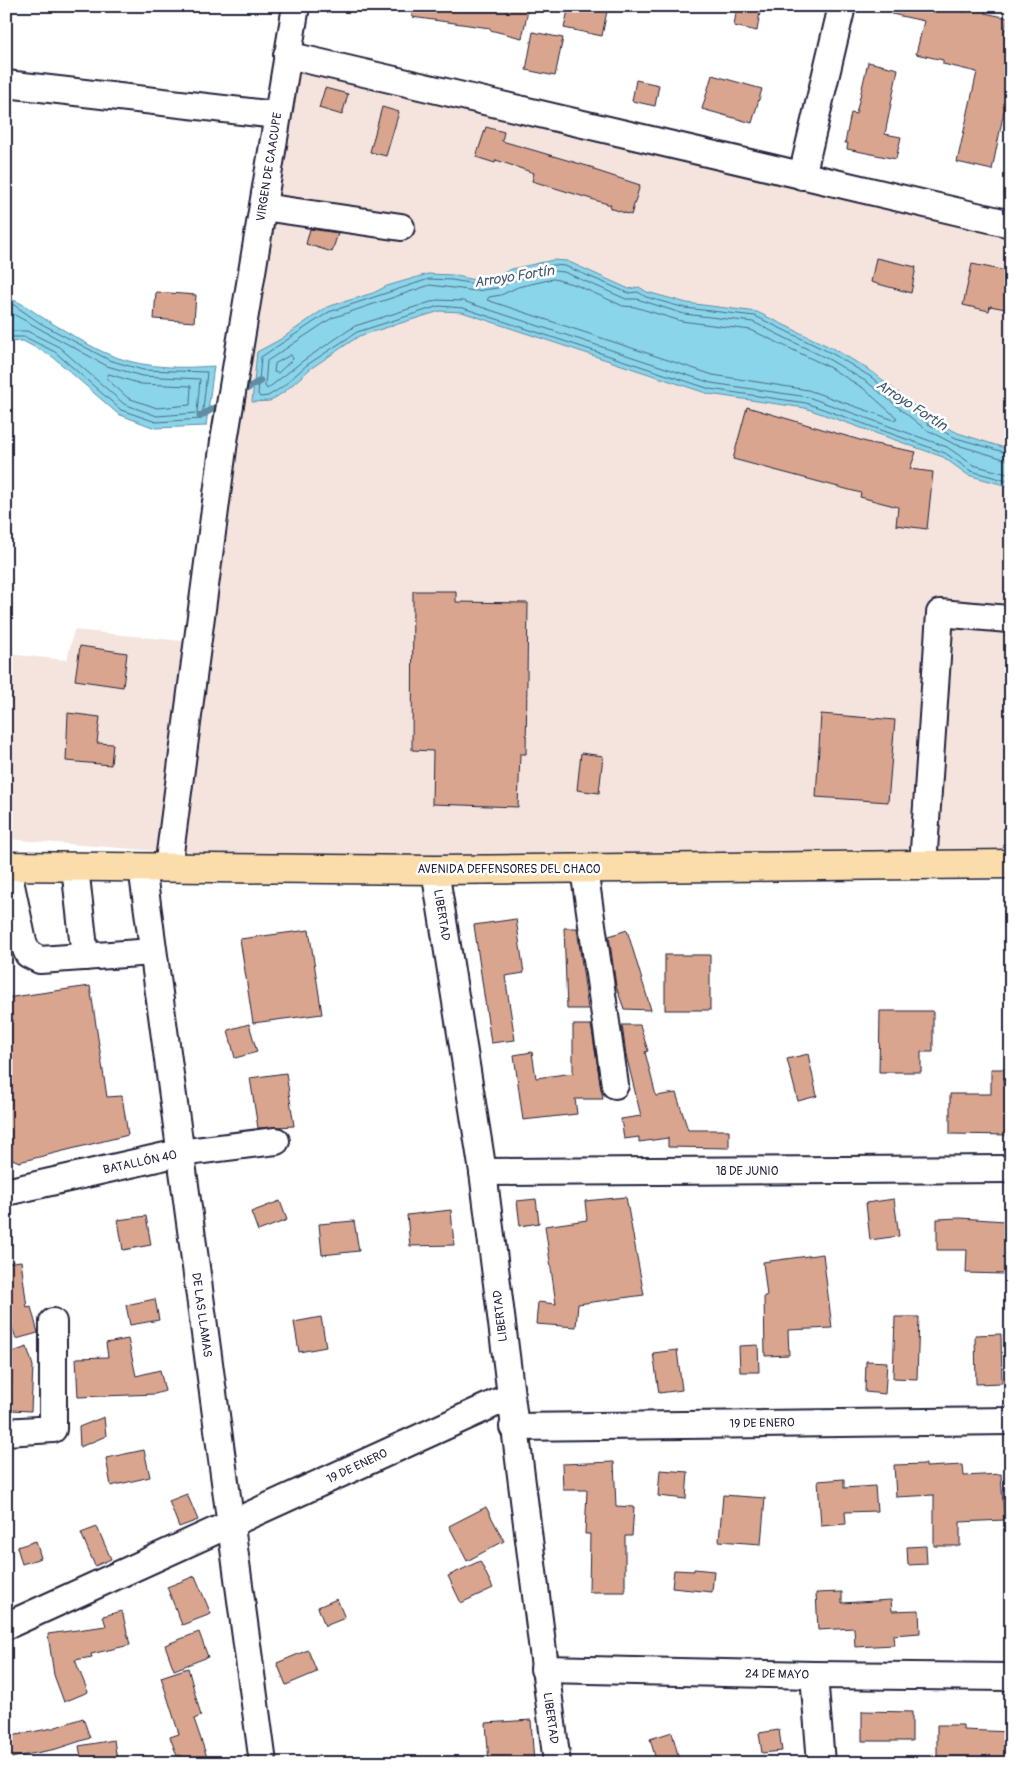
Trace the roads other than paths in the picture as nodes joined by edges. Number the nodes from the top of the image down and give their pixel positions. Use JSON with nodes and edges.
{"nodes":[{"id":1,"x":296,"y":6,"type":"edge"},
{"id":2,"x":842,"y":6,"type":"edge"},
{"id":3,"x":287,"y":55,"type":"junction"},
{"id":4,"x":6,"y":84,"type":"edge"},
{"id":5,"x":276,"y":115,"type":"junction"},
{"id":6,"x":802,"y":176,"type":"junction"},
{"id":7,"x":263,"y":207,"type":"junction"},
{"id":8,"x":1011,"y":224,"type":"edge"},
{"id":9,"x":401,"y":227,"type":"dead end"},
{"id":10,"x":1008,"y":619,"type":"dead end"},
{"id":11,"x":1011,"y":864,"type":"edge"},
{"id":12,"x":923,"y":865,"type":"junction"},
{"id":13,"x":7,"y":866,"type":"edge"},
{"id":14,"x":75,"y":867,"type":"junction"},
{"id":15,"x":142,"y":867,"type":"junction"},
{"id":16,"x":168,"y":868,"type":"junction"},
{"id":17,"x":584,"y":869,"type":"junction"},
{"id":18,"x":435,"y":870,"type":"junction"},
{"id":19,"x":153,"y":952,"type":"junction"},
{"id":20,"x":86,"y":956,"type":"junction"},
{"id":21,"x":615,"y":1085,"type":"dead end"},
{"id":22,"x":276,"y":1142,"type":"dead end"},
{"id":23,"x":179,"y":1153,"type":"junction"},
{"id":24,"x":1011,"y":1169,"type":"edge"},
{"id":25,"x":483,"y":1172,"type":"junction"},
{"id":26,"x":6,"y":1192,"type":"edge"},
{"id":27,"x":53,"y":1322,"type":"dead end"},
{"id":28,"x":509,"y":1397,"type":"junction"},
{"id":29,"x":1011,"y":1421,"type":"edge"},
{"id":30,"x":513,"y":1427,"type":"junction"},
{"id":31,"x":6,"y":1432,"type":"edge"},
{"id":32,"x":232,"y":1524,"type":"junction"},
{"id":33,"x":6,"y":1626,"type":"edge"},
{"id":34,"x":544,"y":1669,"type":"junction"},
{"id":35,"x":814,"y":1675,"type":"junction"},
{"id":36,"x":1011,"y":1677,"type":"edge"},
{"id":37,"x":264,"y":1763,"type":"edge"},
{"id":38,"x":557,"y":1763,"type":"edge"},
{"id":39,"x":821,"y":1763,"type":"edge"}],
"edges":[{"from":1,"to":3,"type":"street","name":"VIRGEN DE CAACUPE"},
{"from":2,"to":6,"type":"street"},
{"from":3,"to":5,"type":"street","name":"VIRGEN DE CAACUPE"},
{"from":3,"to":6,"type":"street"},
{"from":4,"to":5,"type":"street"},
{"from":5,"to":7,"type":"street","name":"VIRGEN DE CAACUPE"},
{"from":6,"to":8,"type":"street"},
{"from":7,"to":9,"type":"street"},
{"from":7,"to":16,"type":"street","name":"VIRGEN DE CAACUPE"},
{"from":10,"to":12,"type":"street"},
{"from":11,"to":12,"type":"main road","name":"AVENIDA DEFENSORES DEL CHACO"},
{"from":12,"to":17,"type":"main road","name":"AVENIDA DEFENSORES DEL CHACO"},
{"from":13,"to":14,"type":"main road","name":"AVENIDA DEFENSORES DEL CHACO"},
{"from":13,"to":20,"type":"street"},
{"from":14,"to":15,"type":"main road","name":"AVENIDA DEFENSORES DEL CHACO"},
{"from":14,"to":20,"type":"street"},
{"from":15,"to":16,"type":"main road","name":"AVENIDA DEFENSORES DEL CHACO"},
{"from":15,"to":19,"type":"street","name":"DE LAS LLAMAS"},
{"from":16,"to":18,"type":"main road","name":"AVENIDA DEFENSORES DEL CHACO"},
{"from":17,"to":18,"type":"main road","name":"AVENIDA DEFENSORES DEL CHACO"},
{"from":17,"to":21,"type":"street"},
{"from":18,"to":25,"type":"street","name":"LIBERTAD"},
{"from":19,"to":20,"type":"street"},
{"from":19,"to":23,"type":"street","name":"DE LAS LLAMAS"},
{"from":22,"to":23,"type":"street","name":"BATALLÓN 40"},
{"from":23,"to":26,"type":"street","name":"BATALLÓN 40"},
{"from":23,"to":32,"type":"street","name":"DE LAS LLAMAS"},
{"from":24,"to":25,"type":"street","name":"18 DE JUNIO"},
{"from":25,"to":28,"type":"street","name":"LIBERTAD"},
{"from":27,"to":31,"type":"street"},
{"from":28,"to":30,"type":"street","name":"LIBERTAD"},
{"from":28,"to":32,"type":"street","name":"19 DE ENERO"},
{"from":29,"to":30,"type":"street","name":"19 DE ENERO"},
{"from":30,"to":34,"type":"street","name":"LIBERTAD"},
{"from":32,"to":33,"type":"street","name":"19 DE ENERO"},
{"from":32,"to":37,"type":"street","name":"DE LAS LLAMAS"},
{"from":34,"to":35,"type":"street","name":"24 DE MAYO"},
{"from":34,"to":38,"type":"street","name":"LIBERTAD"},
{"from":35,"to":36,"type":"street","name":"24 DE MAYO"},
{"from":35,"to":39,"type":"street"}]}
